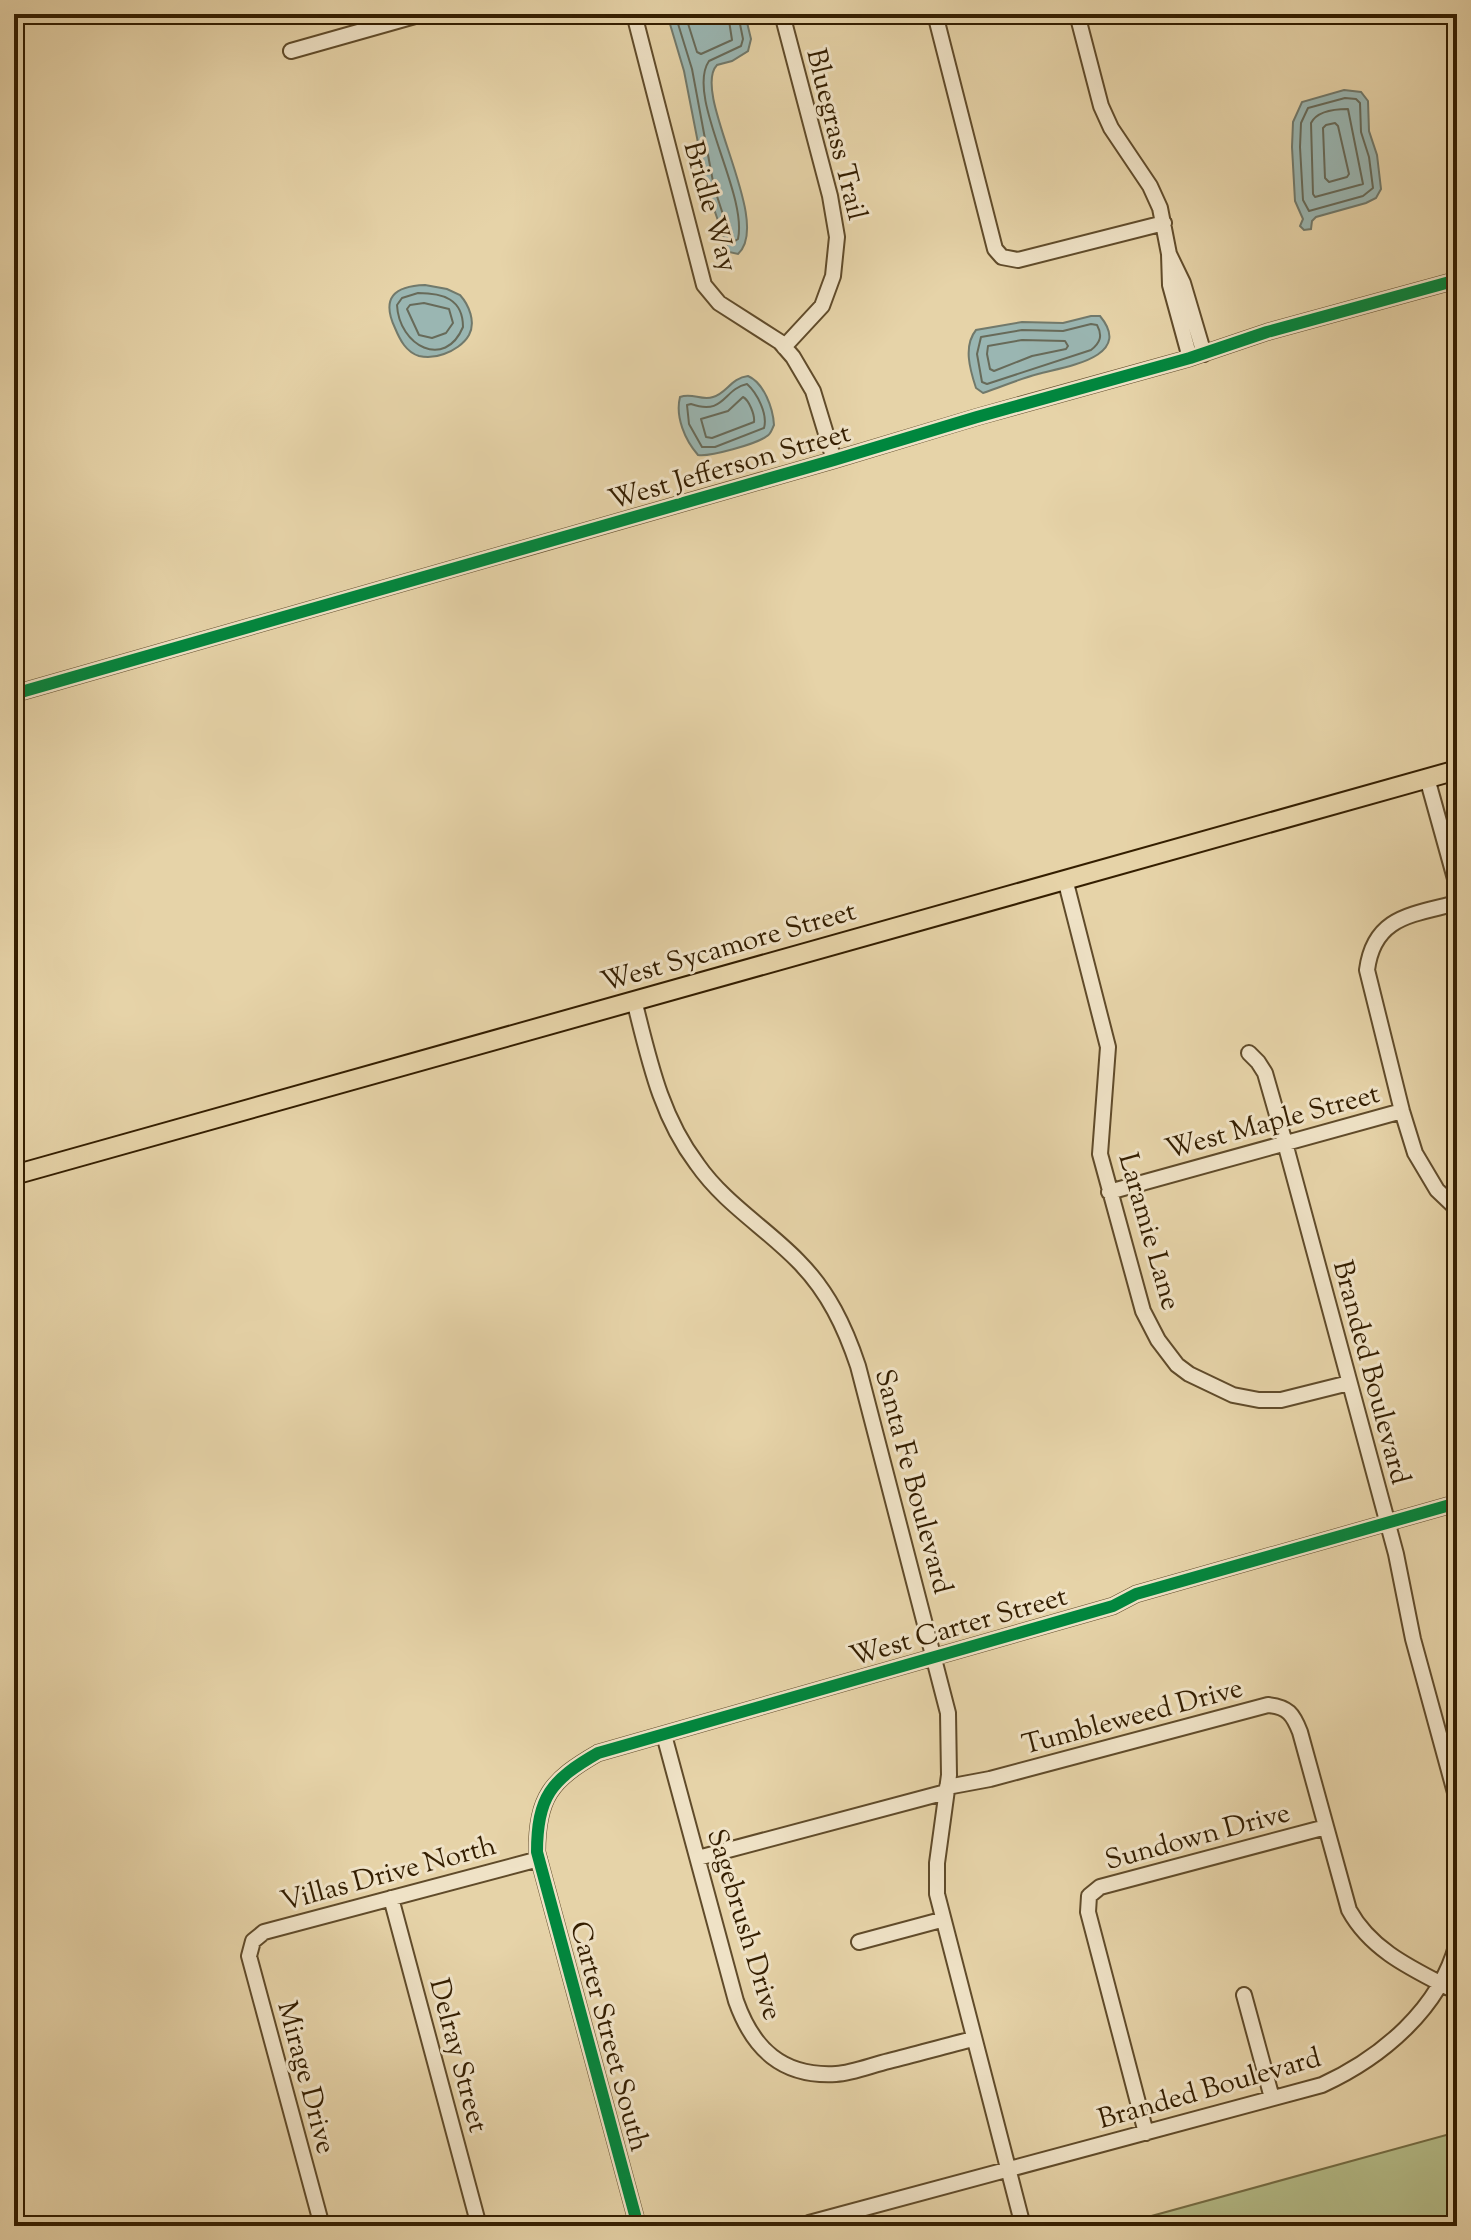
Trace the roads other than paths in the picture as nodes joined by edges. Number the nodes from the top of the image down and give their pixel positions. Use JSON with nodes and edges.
{"nodes":[{"id":1,"x":422,"y":14,"type":"edge"},
{"id":2,"x":634,"y":14,"type":"edge"},
{"id":3,"x":782,"y":14,"type":"edge"},
{"id":4,"x":935,"y":14,"type":"edge"},
{"id":5,"x":1077,"y":14,"type":"edge"},
{"id":6,"x":291,"y":51,"type":"dead end"},
{"id":7,"x":1164,"y":223,"type":"junction"},
{"id":8,"x":1457,"y":280,"type":"edge"},
{"id":9,"x":784,"y":347,"type":"junction"},
{"id":10,"x":1197,"y":356,"type":"junction"},
{"id":11,"x":834,"y":460,"type":"junction"},
{"id":12,"x":14,"y":694,"type":"edge"},
{"id":13,"x":1457,"y":770,"type":"edge"},
{"id":14,"x":1427,"y":778,"type":"junction"},
{"id":15,"x":1065,"y":879,"type":"junction"},
{"id":16,"x":1457,"y":886,"type":"edge"},
{"id":17,"x":1457,"y":903,"type":"edge"},
{"id":18,"x":634,"y":1000,"type":"junction"},
{"id":19,"x":1249,"y":1053,"type":"dead end"},
{"id":20,"x":1402,"y":1111,"type":"junction"},
{"id":21,"x":1285,"y":1143,"type":"junction"},
{"id":22,"x":14,"y":1175,"type":"edge"},
{"id":23,"x":1109,"y":1192,"type":"junction"},
{"id":24,"x":1457,"y":1209,"type":"edge"},
{"id":25,"x":1349,"y":1383,"type":"junction"},
{"id":26,"x":1457,"y":1503,"type":"edge"},
{"id":27,"x":1387,"y":1522,"type":"junction"},
{"id":28,"x":935,"y":1656,"type":"junction"},
{"id":29,"x":664,"y":1735,"type":"junction"},
{"id":30,"x":946,"y":1789,"type":"junction"},
{"id":31,"x":1457,"y":1800,"type":"edge"},
{"id":32,"x":1326,"y":1827,"type":"junction"},
{"id":33,"x":698,"y":1858,"type":"junction"},
{"id":34,"x":539,"y":1859,"type":"junction"},
{"id":35,"x":391,"y":1898,"type":"junction"},
{"id":36,"x":941,"y":1920,"type":"junction"},
{"id":37,"x":253,"y":1941,"type":"joint"},
{"id":38,"x":859,"y":1942,"type":"dead end"},
{"id":39,"x":1457,"y":1943,"type":"edge"},
{"id":40,"x":1440,"y":1983,"type":"junction"},
{"id":41,"x":1457,"y":1992,"type":"edge"},
{"id":42,"x":1244,"y":1995,"type":"dead end"},
{"id":43,"x":973,"y":2039,"type":"junction"},
{"id":44,"x":1272,"y":2098,"type":"junction"},
{"id":45,"x":1146,"y":2133,"type":"junction"},
{"id":46,"x":1008,"y":2169,"type":"junction"},
{"id":47,"x":809,"y":2223,"type":"dead end"},
{"id":48,"x":322,"y":2226,"type":"edge"},
{"id":49,"x":479,"y":2226,"type":"edge"},
{"id":50,"x":638,"y":2226,"type":"edge"},
{"id":51,"x":1023,"y":2226,"type":"edge"}],
"edges":[{"from":1,"to":6,"type":"street"},
{"from":2,"to":9,"type":"street","name":"Bridle Way"},
{"from":3,"to":9,"type":"street","name":"Bluegrass Trail"},
{"from":4,"to":7,"type":"street"},
{"from":5,"to":7,"type":"street"},
{"from":7,"to":10,"type":"street"},
{"from":8,"to":10,"type":"street","name":"West Jefferson Street"},
{"from":9,"to":11,"type":"street","name":"Bridle Way"},
{"from":10,"to":11,"type":"street","name":"West Jefferson Street"},
{"from":11,"to":12,"type":"street","name":"West Jefferson Street"},
{"from":13,"to":14,"type":"main road","name":"West Sycamore Street"},
{"from":14,"to":15,"type":"main road","name":"West Sycamore Street"},
{"from":14,"to":16,"type":"street"},
{"from":15,"to":18,"type":"main road","name":"West Sycamore Street"},
{"from":15,"to":23,"type":"street","name":"Laramie Lane"},
{"from":17,"to":20,"type":"street"},
{"from":18,"to":22,"type":"main road","name":"West Sycamore Street"},
{"from":18,"to":28,"type":"street","name":"Santa Fe Boulevard"},
{"from":19,"to":21,"type":"street","name":"Branded Boulevard"},
{"from":20,"to":21,"type":"street","name":"West Maple Street"},
{"from":20,"to":24,"type":"street"},
{"from":21,"to":23,"type":"street","name":"West Maple Street"},
{"from":21,"to":25,"type":"street","name":"Branded Boulevard"},
{"from":23,"to":25,"type":"street","name":"Laramie Lane"},
{"from":25,"to":27,"type":"street","name":"Branded Boulevard"},
{"from":26,"to":27,"type":"street","name":"West Carter Street"},
{"from":27,"to":28,"type":"street","name":"West Carter Street"},
{"from":27,"to":31,"type":"street","name":"Branded Boulevard"},
{"from":28,"to":29,"type":"street","name":"West Carter Street"},
{"from":28,"to":30,"type":"street","name":"Santa Fe Boulevard"},
{"from":29,"to":33,"type":"street","name":"Sagebrush Drive"},
{"from":29,"to":34,"type":"street","name":"West Carter Street"},
{"from":30,"to":32,"type":"street","name":"Tumbleweed Drive"},
{"from":30,"to":33,"type":"street","name":"Tumbleweed Drive"},
{"from":30,"to":36,"type":"street","name":"Santa Fe Boulevard"},
{"from":32,"to":40,"type":"street","name":"Tumbleweed Drive"},
{"from":32,"to":45,"type":"street","name":"Sundown Drive"},
{"from":33,"to":43,"type":"street","name":"Sagebrush Drive"},
{"from":34,"to":35,"type":"street","name":"Villas Drive North"},
{"from":34,"to":50,"type":"street","name":"Carter Street South"},
{"from":35,"to":37,"type":"street","name":"Villas Drive North"},
{"from":35,"to":49,"type":"street","name":"Delray Street"},
{"from":36,"to":38,"type":"street"},
{"from":36,"to":43,"type":"street","name":"Santa Fe Boulevard"},
{"from":37,"to":48,"type":"street","name":"Mirage Drive"},
{"from":39,"to":40,"type":"street","name":"Branded Boulevard"},
{"from":40,"to":41,"type":"street","name":"Tumbleweed Drive"},
{"from":40,"to":44,"type":"street","name":"Branded Boulevard"},
{"from":42,"to":44,"type":"street"},
{"from":43,"to":46,"type":"street","name":"Santa Fe Boulevard"},
{"from":44,"to":45,"type":"street","name":"Branded Boulevard"},
{"from":45,"to":46,"type":"street","name":"Branded Boulevard"},
{"from":46,"to":47,"type":"street","name":"Branded Boulevard"},
{"from":46,"to":51,"type":"street","name":"Santa Fe Boulevard"}]}
